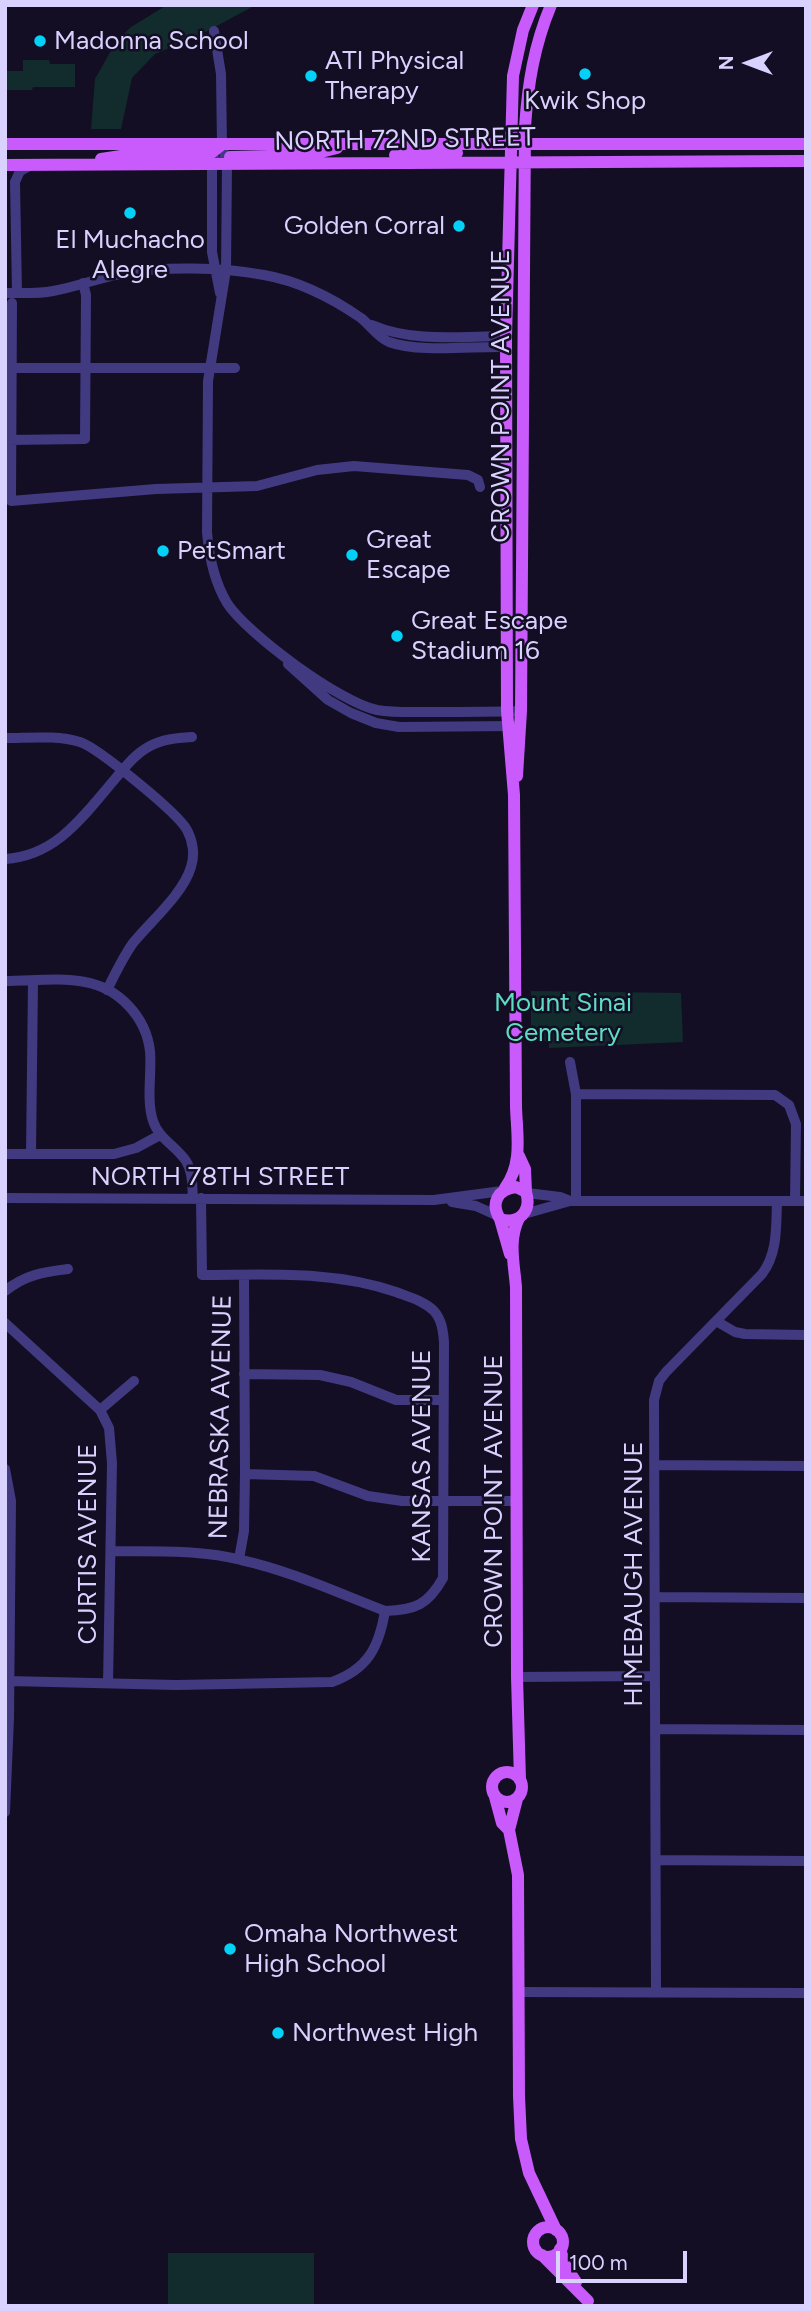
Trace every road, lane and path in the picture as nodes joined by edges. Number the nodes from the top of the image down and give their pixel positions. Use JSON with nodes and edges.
{"nodes":[{"id":1,"x":533,"y":5,"type":"edge"},
{"id":2,"x":551,"y":5,"type":"edge"},
{"id":3,"x":214,"y":31,"type":"dead end"},
{"id":4,"x":5,"y":144,"type":"edge"},
{"id":5,"x":525,"y":144,"type":"junction"},
{"id":6,"x":806,"y":144,"type":"edge"},
{"id":7,"x":510,"y":152,"type":"junction"},
{"id":8,"x":225,"y":156,"type":"junction"},
{"id":9,"x":806,"y":160,"type":"edge"},
{"id":10,"x":525,"y":162,"type":"junction"},
{"id":11,"x":5,"y":165,"type":"edge"},
{"id":12,"x":32,"y":165,"type":"junction"},
{"id":13,"x":74,"y":165,"type":"junction"},
{"id":14,"x":212,"y":165,"type":"junction"},
{"id":15,"x":214,"y":270,"type":"junction"},
{"id":16,"x":226,"y":270,"type":"junction"},
{"id":17,"x":83,"y":283,"type":"junction"},
{"id":18,"x":5,"y":293,"type":"edge"},
{"id":19,"x":220,"y":297,"type":"junction"},
{"id":20,"x":14,"y":298,"type":"junction"},
{"id":21,"x":506,"y":341,"type":"junction"},
{"id":22,"x":8,"y":368,"type":"edge"},
{"id":23,"x":85,"y":368,"type":"junction"},
{"id":24,"x":209,"y":368,"type":"junction"},
{"id":25,"x":235,"y":368,"type":"dead end"},
{"id":26,"x":8,"y":440,"type":"edge"},
{"id":27,"x":481,"y":487,"type":"dead end"},
{"id":28,"x":208,"y":488,"type":"junction"},
{"id":29,"x":276,"y":651,"type":"junction"},
{"id":30,"x":368,"y":707,"type":"junction"},
{"id":31,"x":521,"y":711,"type":"junction"},
{"id":32,"x":506,"y":712,"type":"junction"},
{"id":33,"x":364,"y":719,"type":"junction"},
{"id":34,"x":513,"y":726,"type":"junction"},
{"id":35,"x":192,"y":737,"type":"dead end"},
{"id":36,"x":5,"y":738,"type":"edge"},
{"id":37,"x":122,"y":771,"type":"junction"},
{"id":38,"x":5,"y":859,"type":"edge"},
{"id":39,"x":5,"y":981,"type":"edge"},
{"id":40,"x":33,"y":981,"type":"junction"},
{"id":41,"x":107,"y":990,"type":"junction"},
{"id":42,"x":570,"y":1062,"type":"dead end"},
{"id":43,"x":576,"y":1094,"type":"junction"},
{"id":44,"x":160,"y":1135,"type":"junction"},
{"id":45,"x":5,"y":1154,"type":"edge"},
{"id":46,"x":31,"y":1154,"type":"junction"},
{"id":47,"x":518,"y":1156,"type":"junction"},
{"id":48,"x":504,"y":1189,"type":"junction"},
{"id":49,"x":526,"y":1192,"type":"junction"},
{"id":50,"x":5,"y":1198,"type":"edge"},
{"id":51,"x":197,"y":1198,"type":"junction"},
{"id":52,"x":434,"y":1200,"type":"junction"},
{"id":53,"x":573,"y":1201,"type":"junction"},
{"id":54,"x":777,"y":1201,"type":"junction"},
{"id":55,"x":800,"y":1201,"type":"edge"},
{"id":56,"x":522,"y":1216,"type":"junction"},
{"id":57,"x":499,"y":1218,"type":"junction"},
{"id":58,"x":512,"y":1257,"type":"junction"},
{"id":59,"x":68,"y":1269,"type":"dead end"},
{"id":60,"x":244,"y":1275,"type":"junction"},
{"id":61,"x":5,"y":1291,"type":"edge"},
{"id":62,"x":716,"y":1321,"type":"junction"},
{"id":63,"x":5,"y":1323,"type":"edge"},
{"id":64,"x":806,"y":1335,"type":"edge"},
{"id":65,"x":244,"y":1374,"type":"junction"},
{"id":66,"x":134,"y":1381,"type":"dead end"},
{"id":67,"x":443,"y":1400,"type":"junction"},
{"id":68,"x":100,"y":1410,"type":"junction"},
{"id":69,"x":655,"y":1465,"type":"junction"},
{"id":70,"x":806,"y":1466,"type":"edge"},
{"id":71,"x":5,"y":1469,"type":"edge"},
{"id":72,"x":245,"y":1474,"type":"junction"},
{"id":73,"x":444,"y":1501,"type":"junction"},
{"id":74,"x":517,"y":1501,"type":"junction"},
{"id":75,"x":8,"y":1550,"type":"edge"},
{"id":76,"x":111,"y":1551,"type":"junction"},
{"id":77,"x":239,"y":1559,"type":"junction"},
{"id":78,"x":655,"y":1597,"type":"junction"},
{"id":79,"x":806,"y":1598,"type":"edge"},
{"id":80,"x":385,"y":1611,"type":"junction"},
{"id":81,"x":654,"y":1676,"type":"junction"},
{"id":82,"x":517,"y":1677,"type":"junction"},
{"id":83,"x":9,"y":1681,"type":"junction"},
{"id":84,"x":108,"y":1684,"type":"junction"},
{"id":85,"x":656,"y":1729,"type":"junction"},
{"id":86,"x":806,"y":1730,"type":"edge"},
{"id":87,"x":518,"y":1745,"type":"junction"},
{"id":88,"x":504,"y":1773,"type":"junction"},
{"id":89,"x":520,"y":1780,"type":"junction"},
{"id":90,"x":495,"y":1797,"type":"junction"},
{"id":91,"x":517,"y":1798,"type":"junction"},
{"id":92,"x":5,"y":1812,"type":"edge"},
{"id":93,"x":509,"y":1830,"type":"junction"},
{"id":94,"x":656,"y":1860,"type":"junction"},
{"id":95,"x":806,"y":1861,"type":"edge"},
{"id":96,"x":519,"y":1992,"type":"junction"},
{"id":97,"x":656,"y":1992,"type":"junction"},
{"id":98,"x":806,"y":1993,"type":"edge"},
{"id":99,"x":542,"y":2204,"type":"junction"},
{"id":100,"x":541,"y":2228,"type":"junction"},
{"id":101,"x":556,"y":2230,"type":"junction"},
{"id":102,"x":560,"y":2249,"type":"junction"},
{"id":103,"x":542,"y":2255,"type":"junction"},
{"id":104,"x":589,"y":2303,"type":"edge"}],
"edges":[{"from":1,"to":7,"type":"main road","name":"CROWN POINT AVENUE"},
{"from":2,"to":5,"type":"main road","name":"CROWN POINT AVENUE"},
{"from":3,"to":8,"type":"street"},
{"from":4,"to":8,"type":"main road","name":"NORTH 72ND STREET"},
{"from":5,"to":6,"type":"main road","name":"NORTH 72ND STREET"},
{"from":5,"to":7,"type":"main road","name":"NORTH 72ND STREET"},
{"from":5,"to":10,"type":"main road","name":"CROWN POINT AVENUE"},
{"from":7,"to":8,"type":"main road","name":"NORTH 72ND STREET"},
{"from":7,"to":8,"type":"main road","name":"NORTH 72ND STREET"},
{"from":7,"to":10,"type":"main road","name":"NORTH 72ND STREET"},
{"from":7,"to":21,"type":"main road","name":"CROWN POINT AVENUE"},
{"from":8,"to":13,"type":"main road"},
{"from":8,"to":14,"type":"main road","name":"NORTH 72ND STREET"},
{"from":8,"to":14,"type":"street"},
{"from":8,"to":16,"type":"street"},
{"from":9,"to":10,"type":"main road","name":"NORTH 72ND STREET"},
{"from":10,"to":31,"type":"main road","name":"CROWN POINT AVENUE"},
{"from":11,"to":12,"type":"main road","name":"NORTH 72ND STREET"},
{"from":12,"to":13,"type":"main road","name":"NORTH 72ND STREET"},
{"from":12,"to":20,"type":"street"},
{"from":13,"to":14,"type":"main road","name":"NORTH 72ND STREET"},
{"from":14,"to":15,"type":"street"},
{"from":15,"to":16,"type":"street"},
{"from":15,"to":17,"type":"street"},
{"from":15,"to":19,"type":"street"},
{"from":16,"to":19,"type":"street"},
{"from":16,"to":21,"type":"street"},
{"from":17,"to":20,"type":"street"},
{"from":17,"to":23,"type":"street"},
{"from":18,"to":20,"type":"street"},
{"from":19,"to":24,"type":"street"},
{"from":20,"to":22,"type":"street"},
{"from":21,"to":32,"type":"main road","name":"CROWN POINT AVENUE"},
{"from":22,"to":23,"type":"street"},
{"from":22,"to":26,"type":"street"},
{"from":23,"to":24,"type":"street"},
{"from":23,"to":26,"type":"street"},
{"from":24,"to":25,"type":"street"},
{"from":24,"to":28,"type":"street"},
{"from":26,"to":28,"type":"street"},
{"from":27,"to":28,"type":"street"},
{"from":28,"to":29,"type":"street"},
{"from":29,"to":30,"type":"street"},
{"from":29,"to":33,"type":"street"},
{"from":30,"to":32,"type":"street"},
{"from":30,"to":33,"type":"street"},
{"from":31,"to":32,"type":"street"},
{"from":31,"to":34,"type":"main road","name":"CROWN POINT AVENUE"},
{"from":32,"to":34,"type":"main road","name":"CROWN POINT AVENUE"},
{"from":33,"to":34,"type":"street"},
{"from":34,"to":47,"type":"main road","name":"CROWN POINT AVENUE"},
{"from":35,"to":37,"type":"street"},
{"from":36,"to":37,"type":"street"},
{"from":37,"to":38,"type":"street"},
{"from":37,"to":41,"type":"street"},
{"from":39,"to":40,"type":"street"},
{"from":40,"to":41,"type":"street"},
{"from":40,"to":46,"type":"street"},
{"from":41,"to":44,"type":"street","name":"NEBRASKA AVENUE"},
{"from":42,"to":43,"type":"street"},
{"from":43,"to":53,"type":"street"},
{"from":43,"to":55,"type":"street"},
{"from":44,"to":46,"type":"street","name":"NORTH 78TH STREET"},
{"from":44,"to":51,"type":"street","name":"NEBRASKA AVENUE"},
{"from":45,"to":46,"type":"street","name":"NORTH 78TH STREET"},
{"from":47,"to":48,"type":"main road","name":"CROWN POINT AVENUE"},
{"from":47,"to":49,"type":"main road","name":"CROWN POINT AVENUE"},
{"from":48,"to":49,"type":"main road"},
{"from":48,"to":52,"type":"street"},
{"from":48,"to":57,"type":"main road"},
{"from":49,"to":53,"type":"street"},
{"from":49,"to":56,"type":"main road"},
{"from":50,"to":51,"type":"street","name":"NORTH 78TH STREET"},
{"from":51,"to":52,"type":"street","name":"NORTH 78TH STREET"},
{"from":51,"to":60,"type":"street","name":"NEBRASKA AVENUE"},
{"from":52,"to":57,"type":"street"},
{"from":53,"to":54,"type":"street"},
{"from":53,"to":56,"type":"street"},
{"from":54,"to":55,"type":"street"},
{"from":54,"to":62,"type":"street","name":"HIMEBAUGH AVENUE"},
{"from":56,"to":57,"type":"main road"},
{"from":56,"to":58,"type":"main road","name":"CROWN POINT AVENUE"},
{"from":57,"to":58,"type":"main road","name":"CROWN POINT AVENUE"},
{"from":58,"to":74,"type":"main road","name":"CROWN POINT AVENUE"},
{"from":59,"to":61,"type":"street"},
{"from":60,"to":65,"type":"street","name":"NEBRASKA AVENUE"},
{"from":60,"to":67,"type":"street","name":"KANSAS AVENUE"},
{"from":62,"to":64,"type":"street"},
{"from":62,"to":69,"type":"street","name":"HIMEBAUGH AVENUE"},
{"from":63,"to":68,"type":"street","name":"CURTIS AVENUE"},
{"from":65,"to":67,"type":"street"},
{"from":65,"to":72,"type":"street","name":"NEBRASKA AVENUE"},
{"from":66,"to":68,"type":"street"},
{"from":67,"to":73,"type":"street","name":"KANSAS AVENUE"},
{"from":68,"to":76,"type":"street","name":"CURTIS AVENUE"},
{"from":69,"to":70,"type":"street"},
{"from":69,"to":78,"type":"street","name":"HIMEBAUGH AVENUE"},
{"from":71,"to":75,"type":"street"},
{"from":72,"to":73,"type":"street"},
{"from":72,"to":77,"type":"street","name":"NEBRASKA AVENUE"},
{"from":73,"to":74,"type":"street"},
{"from":73,"to":80,"type":"street","name":"KANSAS AVENUE"},
{"from":74,"to":82,"type":"main road","name":"CROWN POINT AVENUE"},
{"from":75,"to":83,"type":"street"},
{"from":76,"to":77,"type":"street"},
{"from":76,"to":84,"type":"street","name":"CURTIS AVENUE"},
{"from":77,"to":80,"type":"street"},
{"from":78,"to":79,"type":"street"},
{"from":78,"to":81,"type":"street","name":"HIMEBAUGH AVENUE"},
{"from":80,"to":84,"type":"street"},
{"from":81,"to":82,"type":"street"},
{"from":81,"to":85,"type":"street","name":"HIMEBAUGH AVENUE"},
{"from":82,"to":87,"type":"main road","name":"CROWN POINT AVENUE"},
{"from":83,"to":84,"type":"street"},
{"from":83,"to":92,"type":"street"},
{"from":85,"to":86,"type":"street"},
{"from":85,"to":94,"type":"street","name":"HIMEBAUGH AVENUE"},
{"from":87,"to":88,"type":"main road","name":"CROWN POINT AVENUE"},
{"from":87,"to":89,"type":"main road","name":"CROWN POINT AVENUE"},
{"from":88,"to":89,"type":"main road"},
{"from":88,"to":90,"type":"main road"},
{"from":89,"to":91,"type":"main road"},
{"from":90,"to":91,"type":"main road"},
{"from":90,"to":93,"type":"main road"},
{"from":91,"to":93,"type":"main road"},
{"from":93,"to":96,"type":"main road"},
{"from":94,"to":95,"type":"street"},
{"from":94,"to":97,"type":"street","name":"HIMEBAUGH AVENUE"},
{"from":96,"to":97,"type":"street"},
{"from":96,"to":99,"type":"main road"},
{"from":97,"to":98,"type":"street"},
{"from":99,"to":100,"type":"main road"},
{"from":99,"to":101,"type":"main road"},
{"from":100,"to":101,"type":"main road"},
{"from":100,"to":103,"type":"main road"},
{"from":101,"to":102,"type":"main road"},
{"from":102,"to":103,"type":"main road"},
{"from":102,"to":104,"type":"main road"},
{"from":103,"to":104,"type":"main road"}]}
